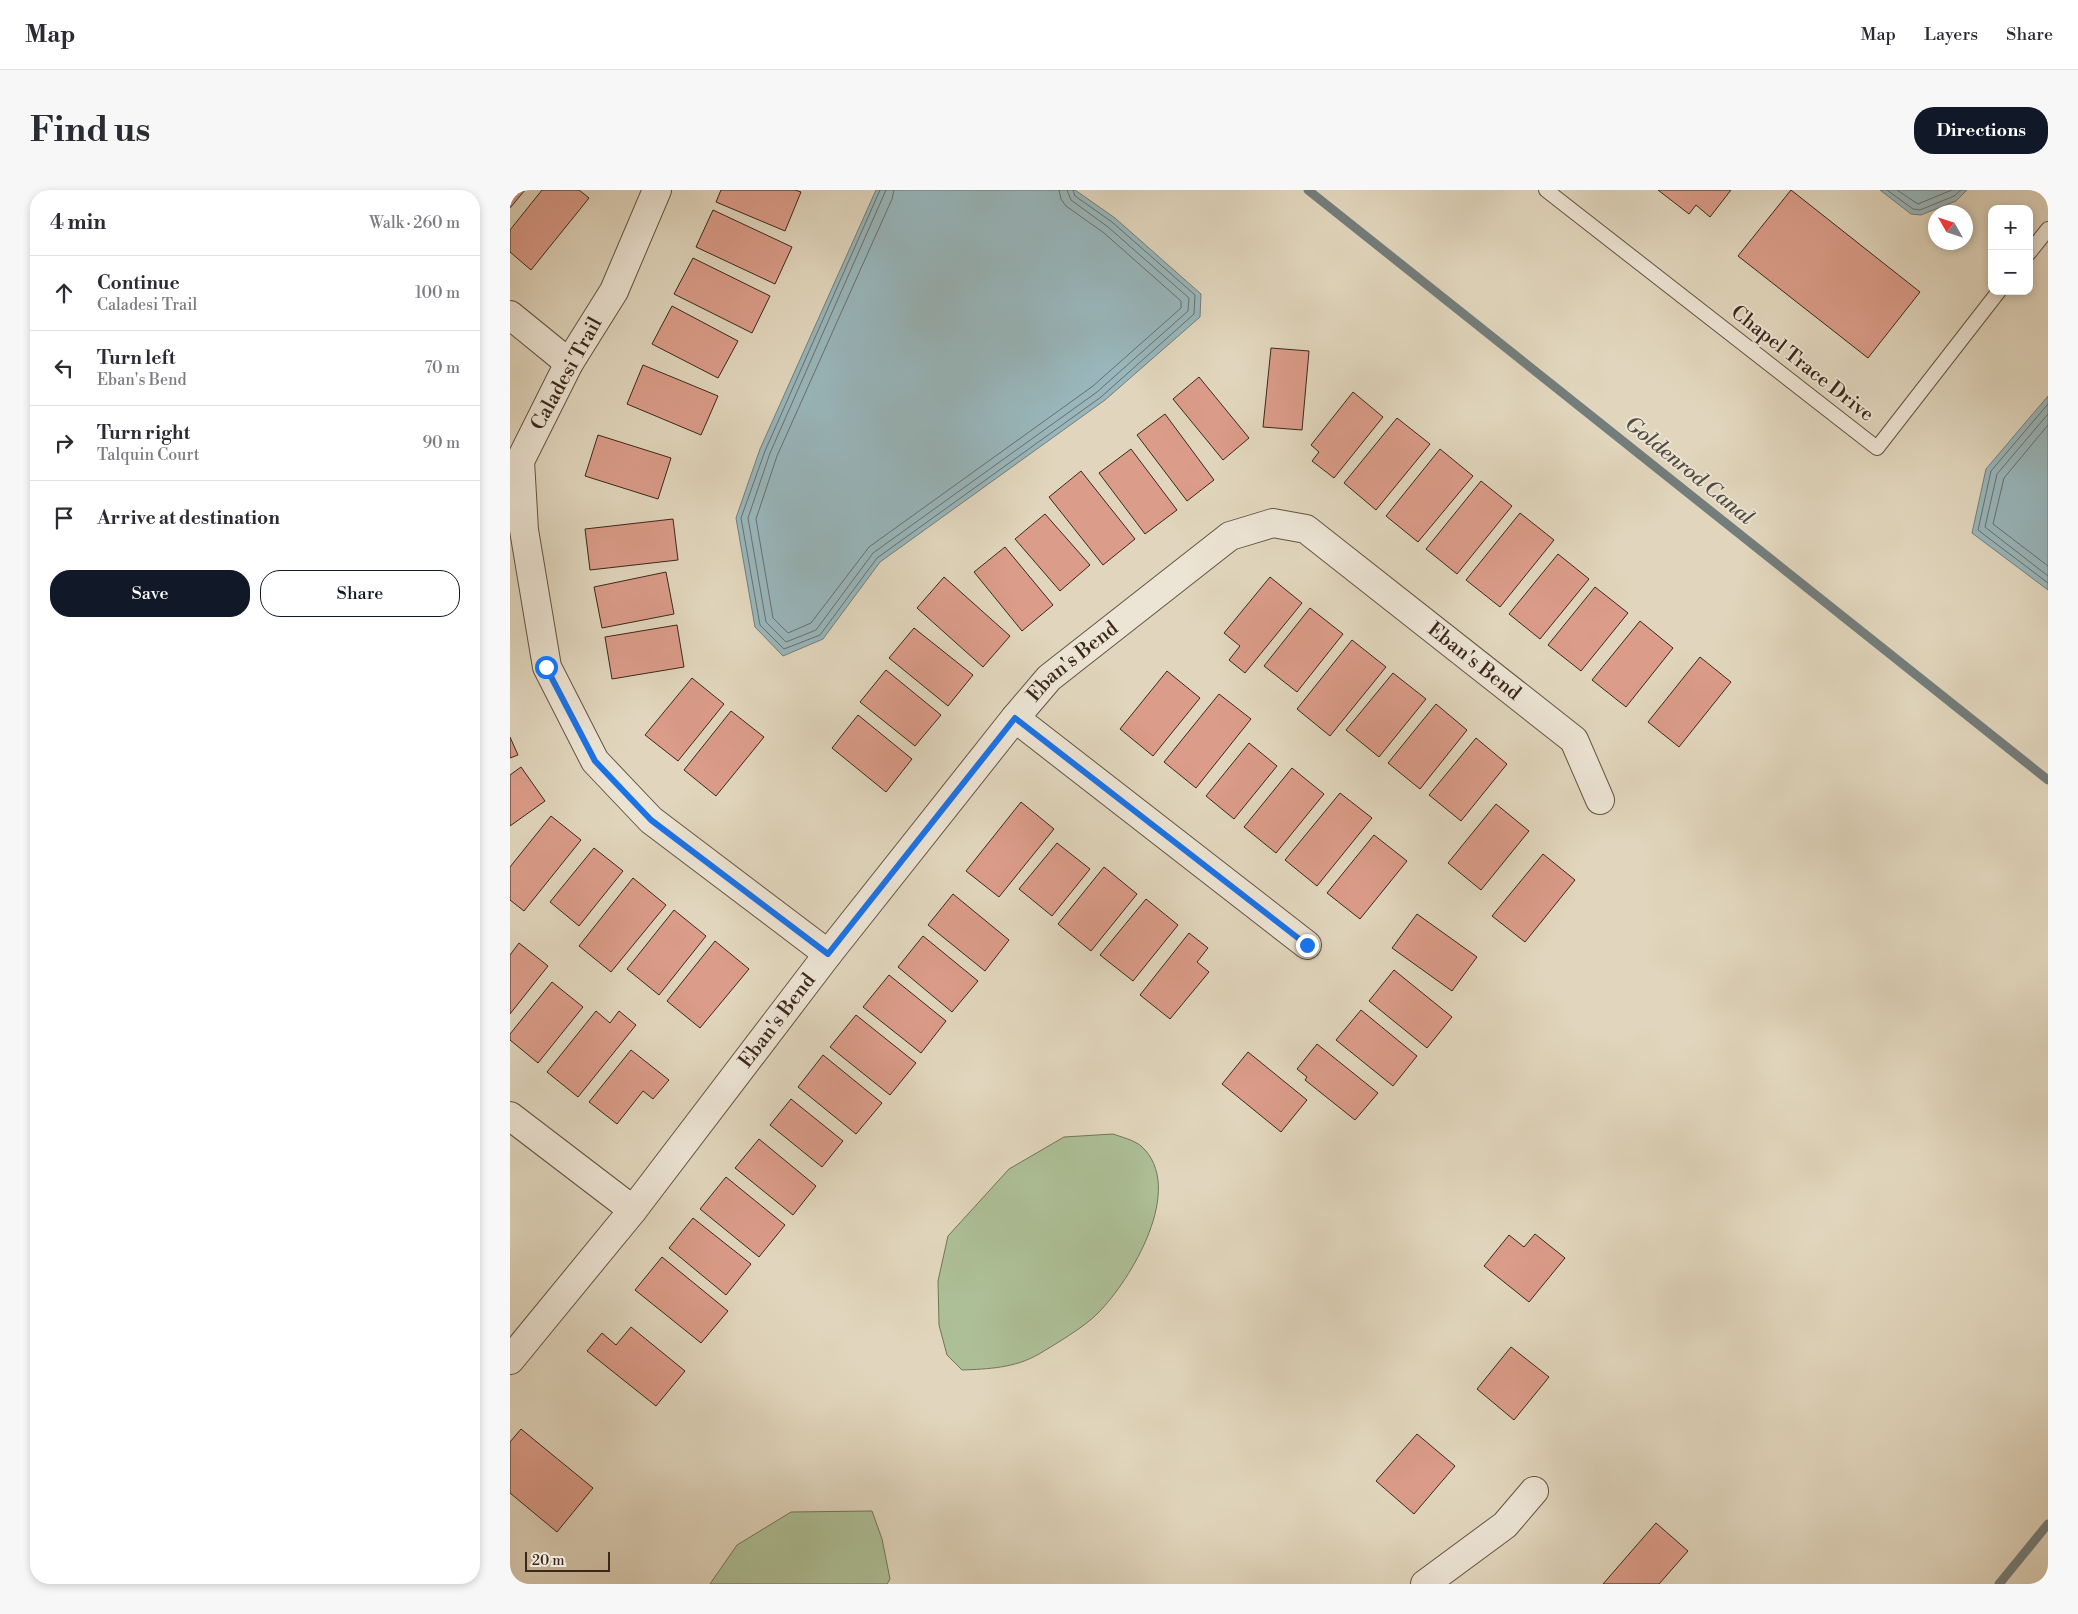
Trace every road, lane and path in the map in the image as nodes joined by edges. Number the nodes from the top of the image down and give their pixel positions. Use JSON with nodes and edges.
{"nodes":[{"id":1,"x":658,"y":190,"type":"edge"},
{"id":2,"x":1546,"y":190,"type":"edge"},
{"id":3,"x":2048,"y":229,"type":"edge"},
{"id":4,"x":2031,"y":250,"type":"edge"},
{"id":5,"x":1996,"y":295,"type":"edge"},
{"id":6,"x":510,"y":315,"type":"edge"},
{"id":7,"x":569,"y":363,"type":"junction"},
{"id":8,"x":1015,"y":718,"type":"junction"},
{"id":9,"x":1600,"y":800,"type":"dead end"},
{"id":10,"x":1307,"y":945,"type":"dead end"},
{"id":11,"x":828,"y":954,"type":"junction"},
{"id":12,"x":510,"y":1116,"type":"edge"},
{"id":13,"x":633,"y":1210,"type":"junction"},
{"id":14,"x":510,"y":1360,"type":"edge"},
{"id":15,"x":1534,"y":1491,"type":"dead end"},
{"id":16,"x":1425,"y":1584,"type":"edge"}],
"edges":[{"from":1,"to":7,"type":"street","name":"Caladesi Trail"},
{"from":2,"to":5,"type":"lane","name":"Chapel Trace Drive"},
{"from":3,"to":4,"type":"lane"},
{"from":6,"to":7,"type":"street"},
{"from":7,"to":11,"type":"street","name":"Caladesi Trail"},
{"from":8,"to":9,"type":"street","name":"Eban's Bend"},
{"from":8,"to":10,"type":"street"},
{"from":8,"to":11,"type":"street","name":"Eban's Bend"},
{"from":11,"to":13,"type":"street","name":"Eban's Bend"},
{"from":12,"to":13,"type":"street"},
{"from":13,"to":14,"type":"street","name":"Eban's Bend"},
{"from":15,"to":16,"type":"street"}]}
